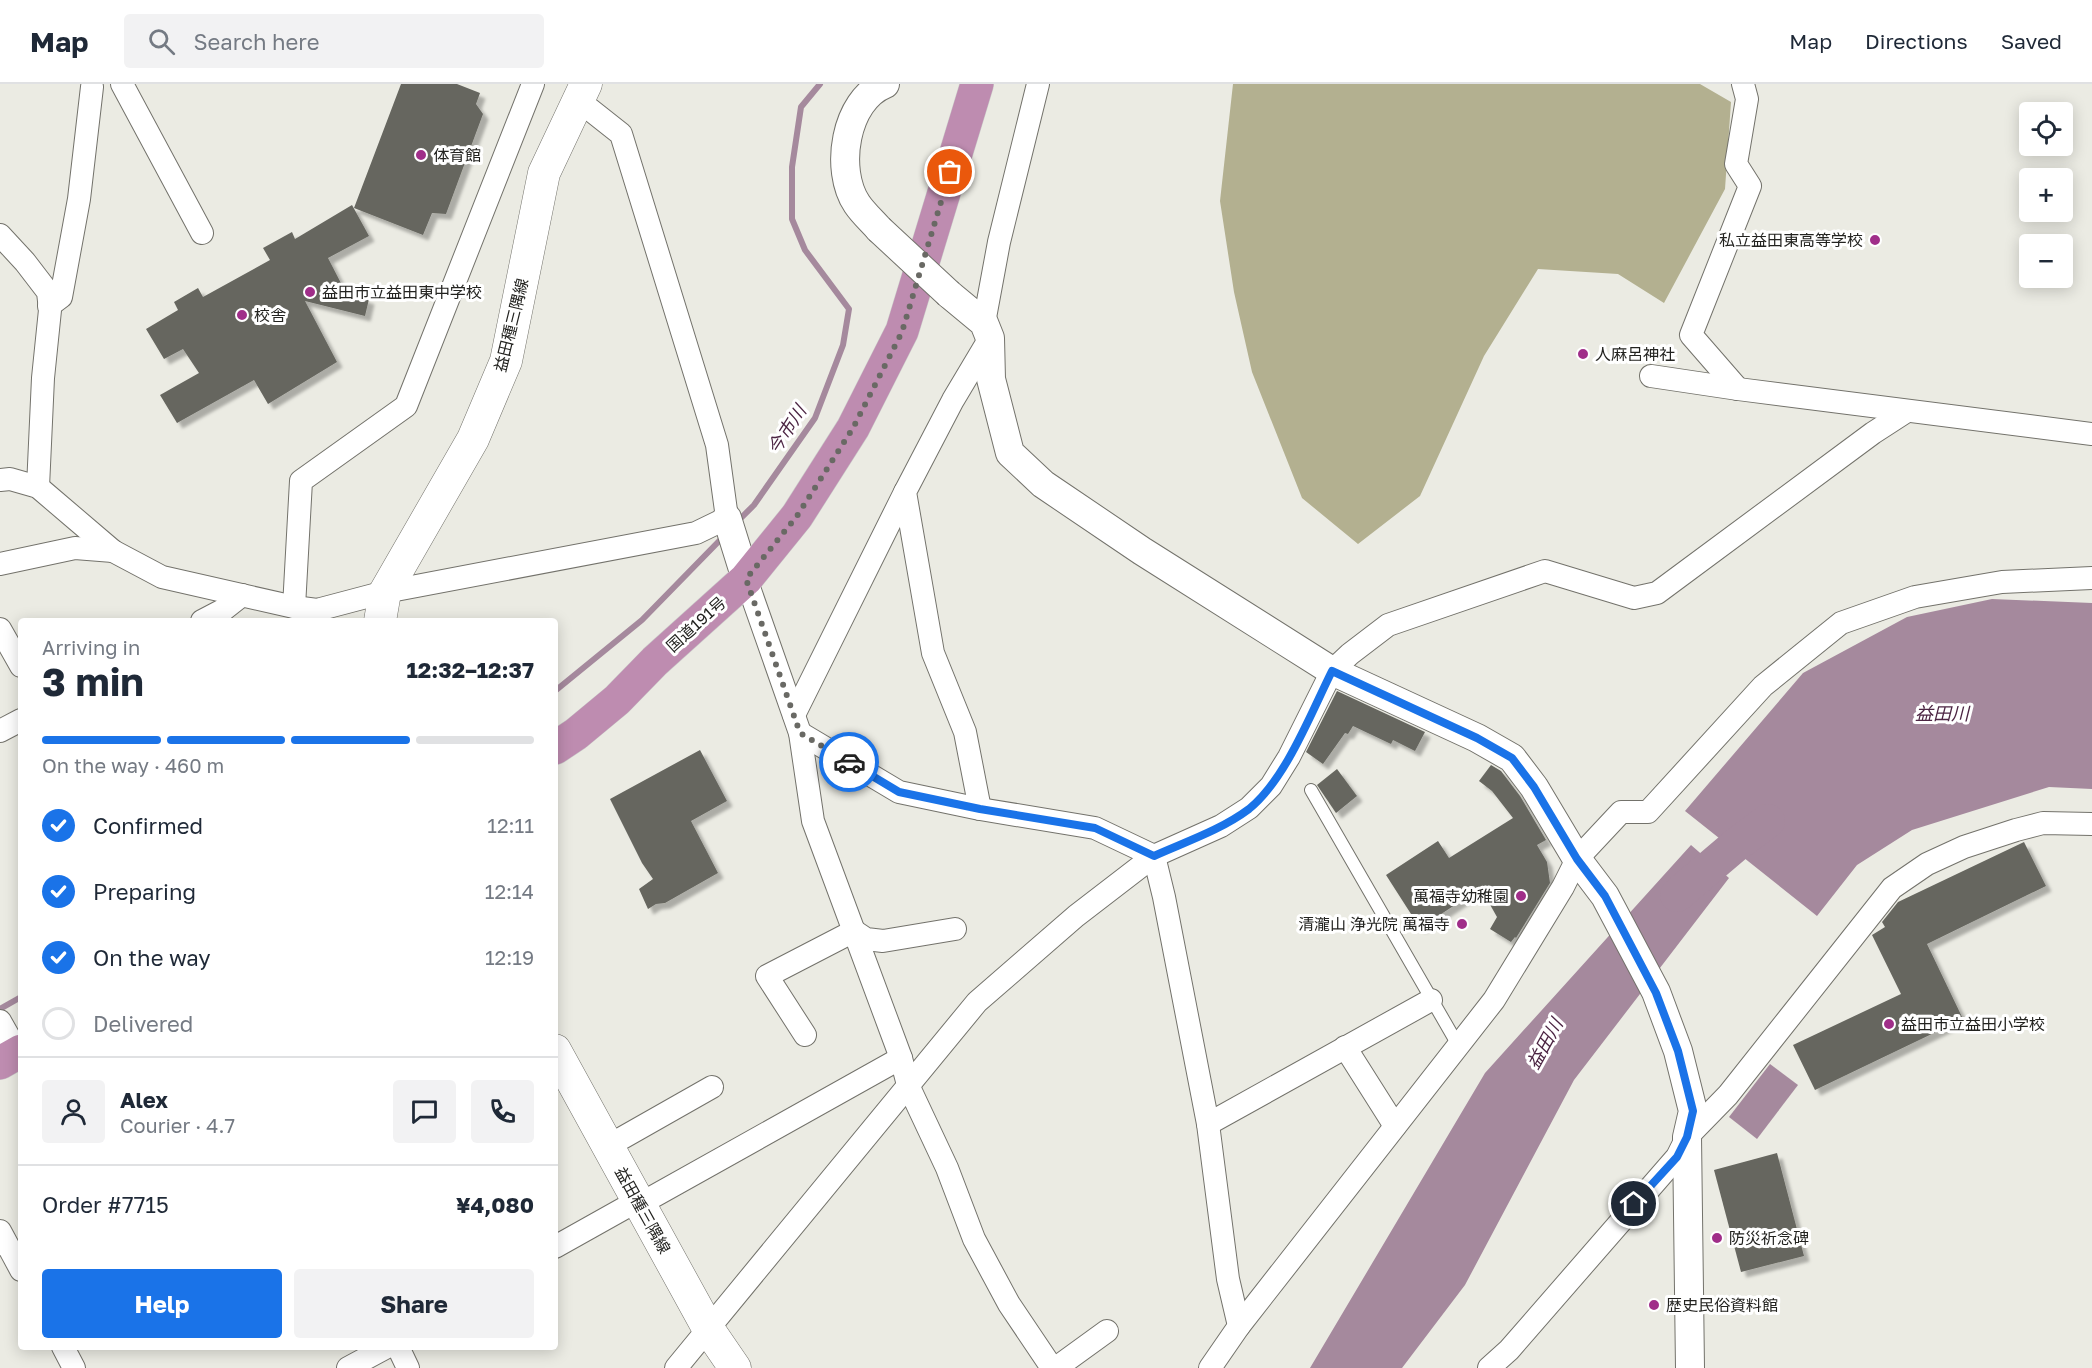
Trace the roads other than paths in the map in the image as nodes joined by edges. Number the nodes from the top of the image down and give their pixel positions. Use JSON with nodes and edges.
{"nodes":[{"id":1,"x":122,"y":84,"type":"edge"},
{"id":2,"x":533,"y":84,"type":"edge"},
{"id":3,"x":885,"y":84,"type":"edge"},
{"id":4,"x":977,"y":84,"type":"edge"},
{"id":5,"x":1038,"y":84,"type":"edge"},
{"id":6,"x":1743,"y":84,"type":"edge"},
{"id":7,"x":92,"y":87,"type":"dead end"},
{"id":8,"x":582,"y":92,"type":"edge"},
{"id":9,"x":202,"y":233,"type":"dead end"},
{"id":10,"x":0,"y":235,"type":"edge"},
{"id":11,"x":49,"y":306,"type":"junction"},
{"id":12,"x":987,"y":331,"type":"junction"},
{"id":13,"x":1651,"y":376,"type":"dead end"},
{"id":14,"x":1738,"y":389,"type":"junction"},
{"id":15,"x":1907,"y":411,"type":"junction"},
{"id":16,"x":2092,"y":434,"type":"edge"},
{"id":17,"x":0,"y":480,"type":"edge"},
{"id":18,"x":38,"y":487,"type":"junction"},
{"id":19,"x":905,"y":492,"type":"junction"},
{"id":20,"x":727,"y":518,"type":"junction"},
{"id":21,"x":113,"y":551,"type":"junction"},
{"id":22,"x":0,"y":564,"type":"edge"},
{"id":23,"x":2092,"y":578,"type":"edge"},
{"id":24,"x":746,"y":579,"type":"junction"},
{"id":25,"x":243,"y":595,"type":"junction"},
{"id":26,"x":294,"y":607,"type":"junction"},
{"id":27,"x":383,"y":607,"type":"edge"},
{"id":28,"x":321,"y":615,"type":"edge"},
{"id":29,"x":207,"y":618,"type":"edge"},
{"id":30,"x":0,"y":629,"type":"edge"},
{"id":31,"x":18,"y":661,"type":"edge"},
{"id":32,"x":1332,"y":671,"type":"junction"},
{"id":33,"x":18,"y":722,"type":"edge"},
{"id":34,"x":797,"y":724,"type":"junction"},
{"id":35,"x":0,"y":731,"type":"edge"},
{"id":36,"x":558,"y":746,"type":"edge"},
{"id":37,"x":1311,"y":790,"type":"dead end"},
{"id":38,"x":980,"y":809,"type":"junction"},
{"id":39,"x":2092,"y":824,"type":"edge"},
{"id":40,"x":1154,"y":856,"type":"junction"},
{"id":41,"x":1577,"y":859,"type":"junction"},
{"id":42,"x":956,"y":929,"type":"dead end"},
{"id":43,"x":854,"y":931,"type":"junction"},
{"id":44,"x":1431,"y":1000,"type":"junction"},
{"id":45,"x":0,"y":1021,"type":"edge"},
{"id":46,"x":805,"y":1035,"type":"dead end"},
{"id":47,"x":1458,"y":1045,"type":"junction"},
{"id":48,"x":1345,"y":1047,"type":"junction"},
{"id":49,"x":558,"y":1055,"type":"edge"},
{"id":50,"x":13,"y":1056,"type":"edge"},
{"id":51,"x":901,"y":1058,"type":"junction"},
{"id":52,"x":908,"y":1085,"type":"junction"},
{"id":53,"x":712,"y":1087,"type":"dead end"},
{"id":54,"x":1208,"y":1124,"type":"junction"},
{"id":55,"x":1395,"y":1126,"type":"junction"},
{"id":56,"x":1687,"y":1137,"type":"junction"},
{"id":57,"x":608,"y":1146,"type":"junction"},
{"id":58,"x":640,"y":1204,"type":"junction"},
{"id":59,"x":0,"y":1231,"type":"edge"},
{"id":60,"x":558,"y":1245,"type":"edge"},
{"id":61,"x":18,"y":1264,"type":"edge"},
{"id":62,"x":1239,"y":1326,"type":"junction"},
{"id":63,"x":709,"y":1330,"type":"junction"},
{"id":64,"x":1107,"y":1331,"type":"dead end"},
{"id":65,"x":65,"y":1350,"type":"edge"},
{"id":66,"x":381,"y":1350,"type":"edge"},
{"id":67,"x":399,"y":1350,"type":"edge"},
{"id":68,"x":1514,"y":1359,"type":"edge"},
{"id":69,"x":74,"y":1368,"type":"edge"},
{"id":70,"x":348,"y":1368,"type":"edge"},
{"id":71,"x":408,"y":1368,"type":"edge"},
{"id":72,"x":676,"y":1368,"type":"edge"},
{"id":73,"x":735,"y":1368,"type":"edge"},
{"id":74,"x":1054,"y":1368,"type":"edge"},
{"id":75,"x":1210,"y":1368,"type":"edge"},
{"id":76,"x":1489,"y":1368,"type":"edge"},
{"id":77,"x":1690,"y":1368,"type":"edge"}],
"edges":[{"from":1,"to":9,"type":"street"},
{"from":2,"to":26,"type":"street"},
{"from":3,"to":12,"type":"street","bridge":true},
{"from":4,"to":24,"type":"highway","name":"国道191号"},
{"from":5,"to":12,"type":"street"},
{"from":6,"to":14,"type":"street"},
{"from":7,"to":11,"type":"street"},
{"from":8,"to":20,"type":"street"},
{"from":8,"to":27,"type":"main road","name":"益田種三隅線"},
{"from":10,"to":11,"type":"street"},
{"from":11,"to":18,"type":"street"},
{"from":12,"to":19,"type":"street"},
{"from":12,"to":32,"type":"street"},
{"from":13,"to":14,"type":"street"},
{"from":14,"to":15,"type":"street"},
{"from":15,"to":16,"type":"street"},
{"from":15,"to":32,"type":"street"},
{"from":17,"to":18,"type":"street"},
{"from":18,"to":21,"type":"street"},
{"from":19,"to":34,"type":"street"},
{"from":19,"to":38,"type":"street"},
{"from":20,"to":24,"type":"street"},
{"from":20,"to":27,"type":"street"},
{"from":21,"to":22,"type":"street"},
{"from":21,"to":25,"type":"street"},
{"from":23,"to":41,"type":"street"},
{"from":24,"to":34,"type":"street"},
{"from":24,"to":36,"type":"highway","name":"国道191号"},
{"from":25,"to":26,"type":"street"},
{"from":25,"to":29,"type":"street"},
{"from":26,"to":28,"type":"street"},
{"from":27,"to":28,"type":"street"},
{"from":30,"to":31,"type":"street"},
{"from":32,"to":40,"type":"street"},
{"from":32,"to":41,"type":"street"},
{"from":33,"to":35,"type":"street"},
{"from":34,"to":38,"type":"street"},
{"from":34,"to":43,"type":"street"},
{"from":37,"to":44,"type":"lane"},
{"from":38,"to":40,"type":"street"},
{"from":39,"to":56,"type":"street"},
{"from":40,"to":52,"type":"street"},
{"from":40,"to":54,"type":"street"},
{"from":41,"to":47,"type":"street"},
{"from":41,"to":56,"type":"street"},
{"from":42,"to":43,"type":"street"},
{"from":43,"to":46,"type":"street"},
{"from":43,"to":51,"type":"street"},
{"from":44,"to":47,"type":"lane"},
{"from":44,"to":48,"type":"street"},
{"from":45,"to":50,"type":"street"},
{"from":47,"to":55,"type":"street"},
{"from":48,"to":54,"type":"street"},
{"from":48,"to":55,"type":"street"},
{"from":49,"to":57,"type":"main road","name":"益田種三隅線"},
{"from":51,"to":52,"type":"street"},
{"from":51,"to":58,"type":"street"},
{"from":52,"to":63,"type":"street"},
{"from":52,"to":74,"type":"street"},
{"from":53,"to":57,"type":"street"},
{"from":54,"to":62,"type":"street"},
{"from":55,"to":62,"type":"street"},
{"from":56,"to":68,"type":"street"},
{"from":56,"to":77,"type":"street"},
{"from":57,"to":58,"type":"main road","name":"益田種三隅線"},
{"from":58,"to":60,"type":"street"},
{"from":58,"to":63,"type":"main road","name":"益田種三隅線"},
{"from":59,"to":61,"type":"street"},
{"from":62,"to":75,"type":"street"},
{"from":63,"to":72,"type":"street"},
{"from":63,"to":73,"type":"main road","name":"益田種三隅線"},
{"from":64,"to":74,"type":"street"},
{"from":65,"to":69,"type":"street"},
{"from":66,"to":70,"type":"street"},
{"from":67,"to":71,"type":"street"},
{"from":68,"to":76,"type":"street"}]}
